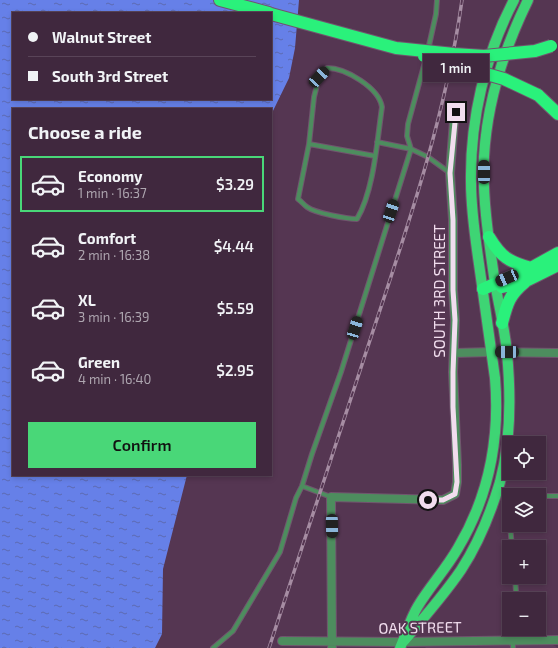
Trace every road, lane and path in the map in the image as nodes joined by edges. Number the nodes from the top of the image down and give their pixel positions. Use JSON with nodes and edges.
{"nodes":[{"id":1,"x":220,"y":0,"type":"edge"},
{"id":2,"x":437,"y":0,"type":"edge"},
{"id":3,"x":514,"y":0,"type":"edge"},
{"id":4,"x":528,"y":0,"type":"edge"},
{"id":5,"x":266,"y":12,"type":"edge"},
{"id":6,"x":272,"y":14,"type":"edge"},
{"id":7,"x":554,"y":44,"type":"edge"},
{"id":8,"x":396,"y":48,"type":"junction"},
{"id":9,"x":455,"y":108,"type":"dead end"},
{"id":10,"x":558,"y":114,"type":"edge"},
{"id":11,"x":377,"y":142,"type":"junction"},
{"id":12,"x":308,"y":144,"type":"junction"},
{"id":13,"x":411,"y":149,"type":"junction"},
{"id":14,"x":375,"y":156,"type":"junction"},
{"id":15,"x":450,"y":173,"type":"junction"},
{"id":16,"x":489,"y":237,"type":"junction"},
{"id":17,"x":558,"y":253,"type":"edge"},
{"id":18,"x":558,"y":265,"type":"edge"},
{"id":19,"x":531,"y":268,"type":"junction"},
{"id":20,"x":526,"y":281,"type":"junction"},
{"id":21,"x":496,"y":286,"type":"junction"},
{"id":22,"x":482,"y":289,"type":"junction"},
{"id":23,"x":502,"y":323,"type":"junction"},
{"id":24,"x":492,"y":352,"type":"junction"},
{"id":25,"x":507,"y":352,"type":"junction"},
{"id":26,"x":454,"y":353,"type":"junction"},
{"id":27,"x":558,"y":353,"type":"edge"},
{"id":28,"x":302,"y":486,"type":"junction"},
{"id":29,"x":546,"y":496,"type":"edge"},
{"id":30,"x":558,"y":496,"type":"edge"},
{"id":31,"x":331,"y":497,"type":"junction"},
{"id":32,"x":515,"y":584,"type":"edge"},
{"id":33,"x":516,"y":592,"type":"dead end"},
{"id":34,"x":558,"y":640,"type":"edge"},
{"id":35,"x":282,"y":641,"type":"dead end"},
{"id":36,"x":451,"y":644,"type":"edge"},
{"id":37,"x":513,"y":644,"type":"edge"},
{"id":38,"x":332,"y":645,"type":"edge"},
{"id":39,"x":401,"y":645,"type":"edge"},
{"id":40,"x":213,"y":648,"type":"edge"}],
"edges":[{"from":1,"to":5,"type":"highway"},
{"from":2,"to":13,"type":"lane"},
{"from":3,"to":22,"type":"main road"},
{"from":4,"to":16,"type":"main road"},
{"from":6,"to":8,"type":"highway","bridge":true},
{"from":7,"to":8,"type":"highway","bridge":true},
{"from":8,"to":10,"type":"highway","bridge":true},
{"from":9,"to":15,"type":"street","name":"SOUTH 3RD STREET"},
{"from":11,"to":12,"type":"lane"},
{"from":11,"to":13,"type":"lane"},
{"from":11,"to":14,"type":"lane"},
{"from":12,"to":14,"type":"lane"},
{"from":12,"to":14,"type":"lane"},
{"from":13,"to":15,"type":"lane"},
{"from":13,"to":28,"type":"lane"},
{"from":15,"to":26,"type":"street","name":"SOUTH 3RD STREET"},
{"from":16,"to":19,"type":"highway"},
{"from":16,"to":21,"type":"main road"},
{"from":17,"to":19,"type":"highway"},
{"from":18,"to":20,"type":"highway"},
{"from":19,"to":21,"type":"highway"},
{"from":20,"to":21,"type":"highway"},
{"from":20,"to":23,"type":"highway"},
{"from":21,"to":22,"type":"highway"},
{"from":21,"to":23,"type":"main road"},
{"from":22,"to":24,"type":"main road"},
{"from":23,"to":25,"type":"main road"},
{"from":24,"to":25,"type":"street"},
{"from":24,"to":26,"type":"street"},
{"from":24,"to":39,"type":"main road"},
{"from":25,"to":27,"type":"street"},
{"from":25,"to":39,"type":"main road"},
{"from":26,"to":31,"type":"street","name":"SOUTH 3RD STREET"},
{"from":28,"to":31,"type":"lane"},
{"from":28,"to":40,"type":"lane"},
{"from":29,"to":30,"type":"lane"},
{"from":31,"to":38,"type":"street"},
{"from":32,"to":33,"type":"lane"},
{"from":34,"to":37,"type":"street","name":"OAK STREET"},
{"from":35,"to":38,"type":"street","name":"OAK STREET"},
{"from":36,"to":37,"type":"street","name":"OAK STREET"},
{"from":36,"to":39,"type":"street","name":"OAK STREET"},
{"from":38,"to":39,"type":"street","name":"OAK STREET"}]}
